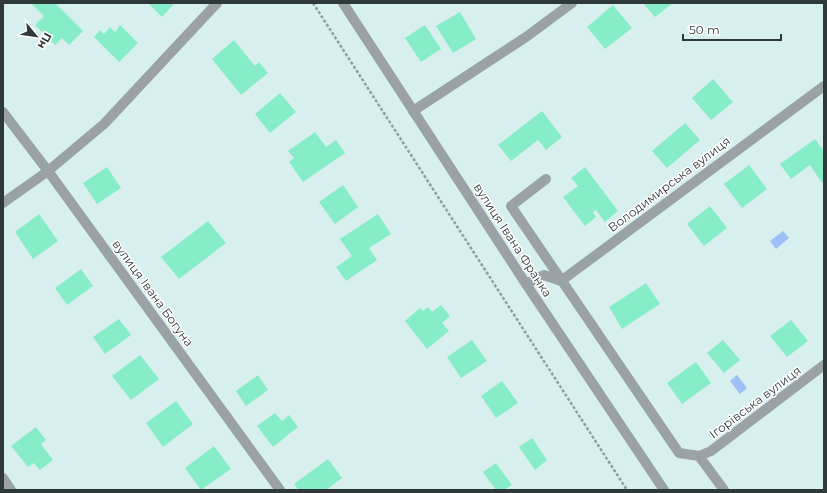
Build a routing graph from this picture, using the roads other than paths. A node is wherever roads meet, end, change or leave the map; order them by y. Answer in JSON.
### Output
{"nodes":[{"id":1,"x":217,"y":3,"type":"edge"},
{"id":2,"x":343,"y":3,"type":"edge"},
{"id":3,"x":572,"y":3,"type":"edge"},
{"id":4,"x":824,"y":86,"type":"edge"},
{"id":5,"x":413,"y":111,"type":"junction"},
{"id":6,"x":3,"y":112,"type":"edge"},
{"id":7,"x":48,"y":170,"type":"junction"},
{"id":8,"x":546,"y":179,"type":"dead end"},
{"id":9,"x":3,"y":203,"type":"edge"},
{"id":10,"x":561,"y":281,"type":"junction"},
{"id":11,"x":526,"y":284,"type":"junction"},
{"id":12,"x":824,"y":365,"type":"edge"},
{"id":13,"x":699,"y":456,"type":"junction"},
{"id":14,"x":3,"y":478,"type":"edge"},
{"id":15,"x":11,"y":490,"type":"edge"},
{"id":16,"x":280,"y":490,"type":"edge"},
{"id":17,"x":664,"y":490,"type":"edge"},
{"id":18,"x":724,"y":490,"type":"edge"}],
"edges":[{"from":1,"to":7,"type":"street"},
{"from":2,"to":5,"type":"street","name":"вулиця Івана Франка"},
{"from":3,"to":5,"type":"street"},
{"from":4,"to":10,"type":"street","name":"Володимирська вулиця"},
{"from":5,"to":11,"type":"street","name":"вулиця Івана Франка"},
{"from":6,"to":7,"type":"street","name":"вулиця Івана Богуна"},
{"from":7,"to":9,"type":"street"},
{"from":7,"to":16,"type":"street","name":"вулиця Івана Богуна"},
{"from":8,"to":10,"type":"street"},
{"from":10,"to":11,"type":"street"},
{"from":10,"to":13,"type":"street"},
{"from":11,"to":17,"type":"street","name":"вулиця Івана Франка"},
{"from":12,"to":13,"type":"street","name":"Ігорівська вулиця"},
{"from":13,"to":18,"type":"street"},
{"from":14,"to":15,"type":"street"}]}
